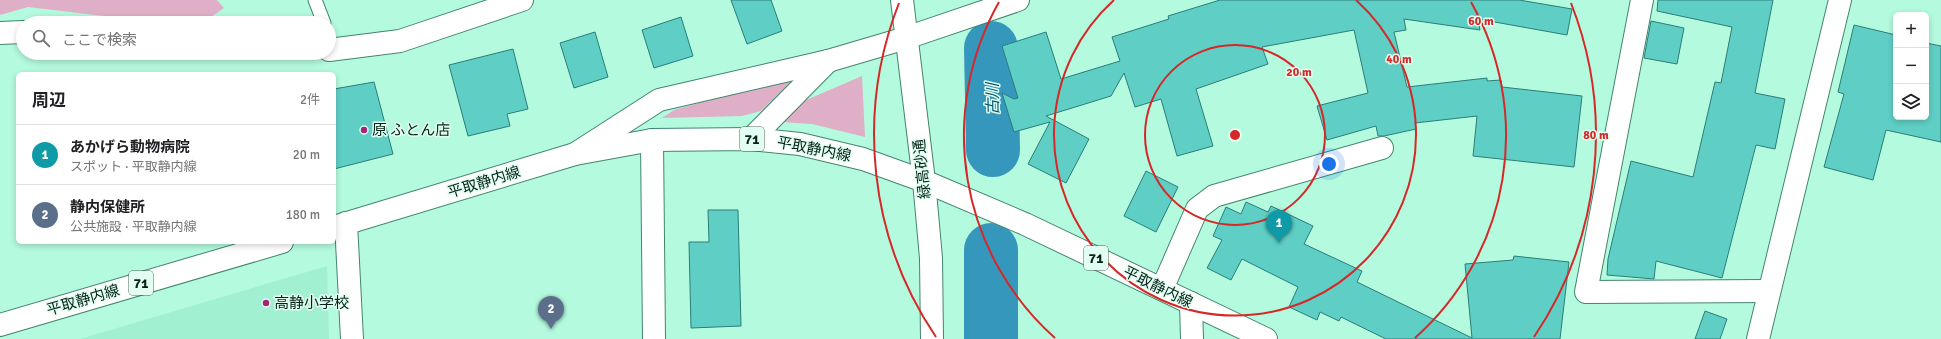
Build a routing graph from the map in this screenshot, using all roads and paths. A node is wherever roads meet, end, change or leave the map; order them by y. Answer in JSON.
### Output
{"nodes":[{"id":1,"x":315,"y":0,"type":"edge"},
{"id":2,"x":902,"y":0,"type":"edge"},
{"id":3,"x":1018,"y":0,"type":"edge"},
{"id":4,"x":1642,"y":0,"type":"edge"},
{"id":5,"x":1840,"y":0,"type":"edge"},
{"id":6,"x":517,"y":1,"type":"edge"},
{"id":7,"x":321,"y":16,"type":"edge"},
{"id":8,"x":16,"y":32,"type":"edge"},
{"id":9,"x":0,"y":33,"type":"edge"},
{"id":10,"x":906,"y":38,"type":"junction"},
{"id":11,"x":336,"y":45,"type":"edge"},
{"id":12,"x":828,"y":61,"type":"junction"},
{"id":13,"x":752,"y":139,"type":"junction"},
{"id":14,"x":652,"y":140,"type":"junction"},
{"id":15,"x":1382,"y":148,"type":"dead end"},
{"id":16,"x":575,"y":154,"type":"junction"},
{"id":17,"x":924,"y":181,"type":"junction"},
{"id":18,"x":340,"y":225,"type":"edge"},
{"id":19,"x":275,"y":244,"type":"edge"},
{"id":20,"x":1162,"y":289,"type":"junction"},
{"id":21,"x":1769,"y":291,"type":"junction"},
{"id":22,"x":1191,"y":303,"type":"junction"},
{"id":23,"x":0,"y":325,"type":"edge"},
{"id":24,"x":352,"y":339,"type":"edge"},
{"id":25,"x":654,"y":339,"type":"edge"},
{"id":26,"x":932,"y":339,"type":"edge"},
{"id":27,"x":1192,"y":339,"type":"edge"},
{"id":28,"x":1266,"y":339,"type":"edge"},
{"id":29,"x":1758,"y":339,"type":"edge"}],
"edges":[{"from":1,"to":7,"type":"lane"},
{"from":2,"to":10,"type":"street","name":"緑高砂通"},
{"from":3,"to":10,"type":"street"},
{"from":4,"to":21,"type":"street"},
{"from":5,"to":21,"type":"street"},
{"from":6,"to":11,"type":"street"},
{"from":8,"to":9,"type":"street"},
{"from":10,"to":12,"type":"street"},
{"from":10,"to":17,"type":"street","name":"緑高砂通"},
{"from":12,"to":13,"type":"street"},
{"from":12,"to":16,"type":"street"},
{"from":13,"to":14,"type":"street","name":"平取静内線","number":"71"},
{"from":13,"to":17,"type":"street","name":"平取静内線","number":"71"},
{"from":14,"to":16,"type":"street","name":"平取静内線","number":"71"},
{"from":14,"to":25,"type":"street"},
{"from":15,"to":20,"type":"street"},
{"from":16,"to":18,"type":"street","name":"平取静内線","number":"71"},
{"from":17,"to":20,"type":"street","name":"平取静内線","number":"71"},
{"from":17,"to":26,"type":"street","name":"緑高砂通"},
{"from":18,"to":24,"type":"street"},
{"from":19,"to":23,"type":"street","name":"平取静内線","number":"71"},
{"from":20,"to":22,"type":"street","name":"平取静内線","number":"71"},
{"from":21,"to":29,"type":"street"},
{"from":22,"to":27,"type":"street"},
{"from":22,"to":28,"type":"street","name":"平取静内線","number":"71"}]}
